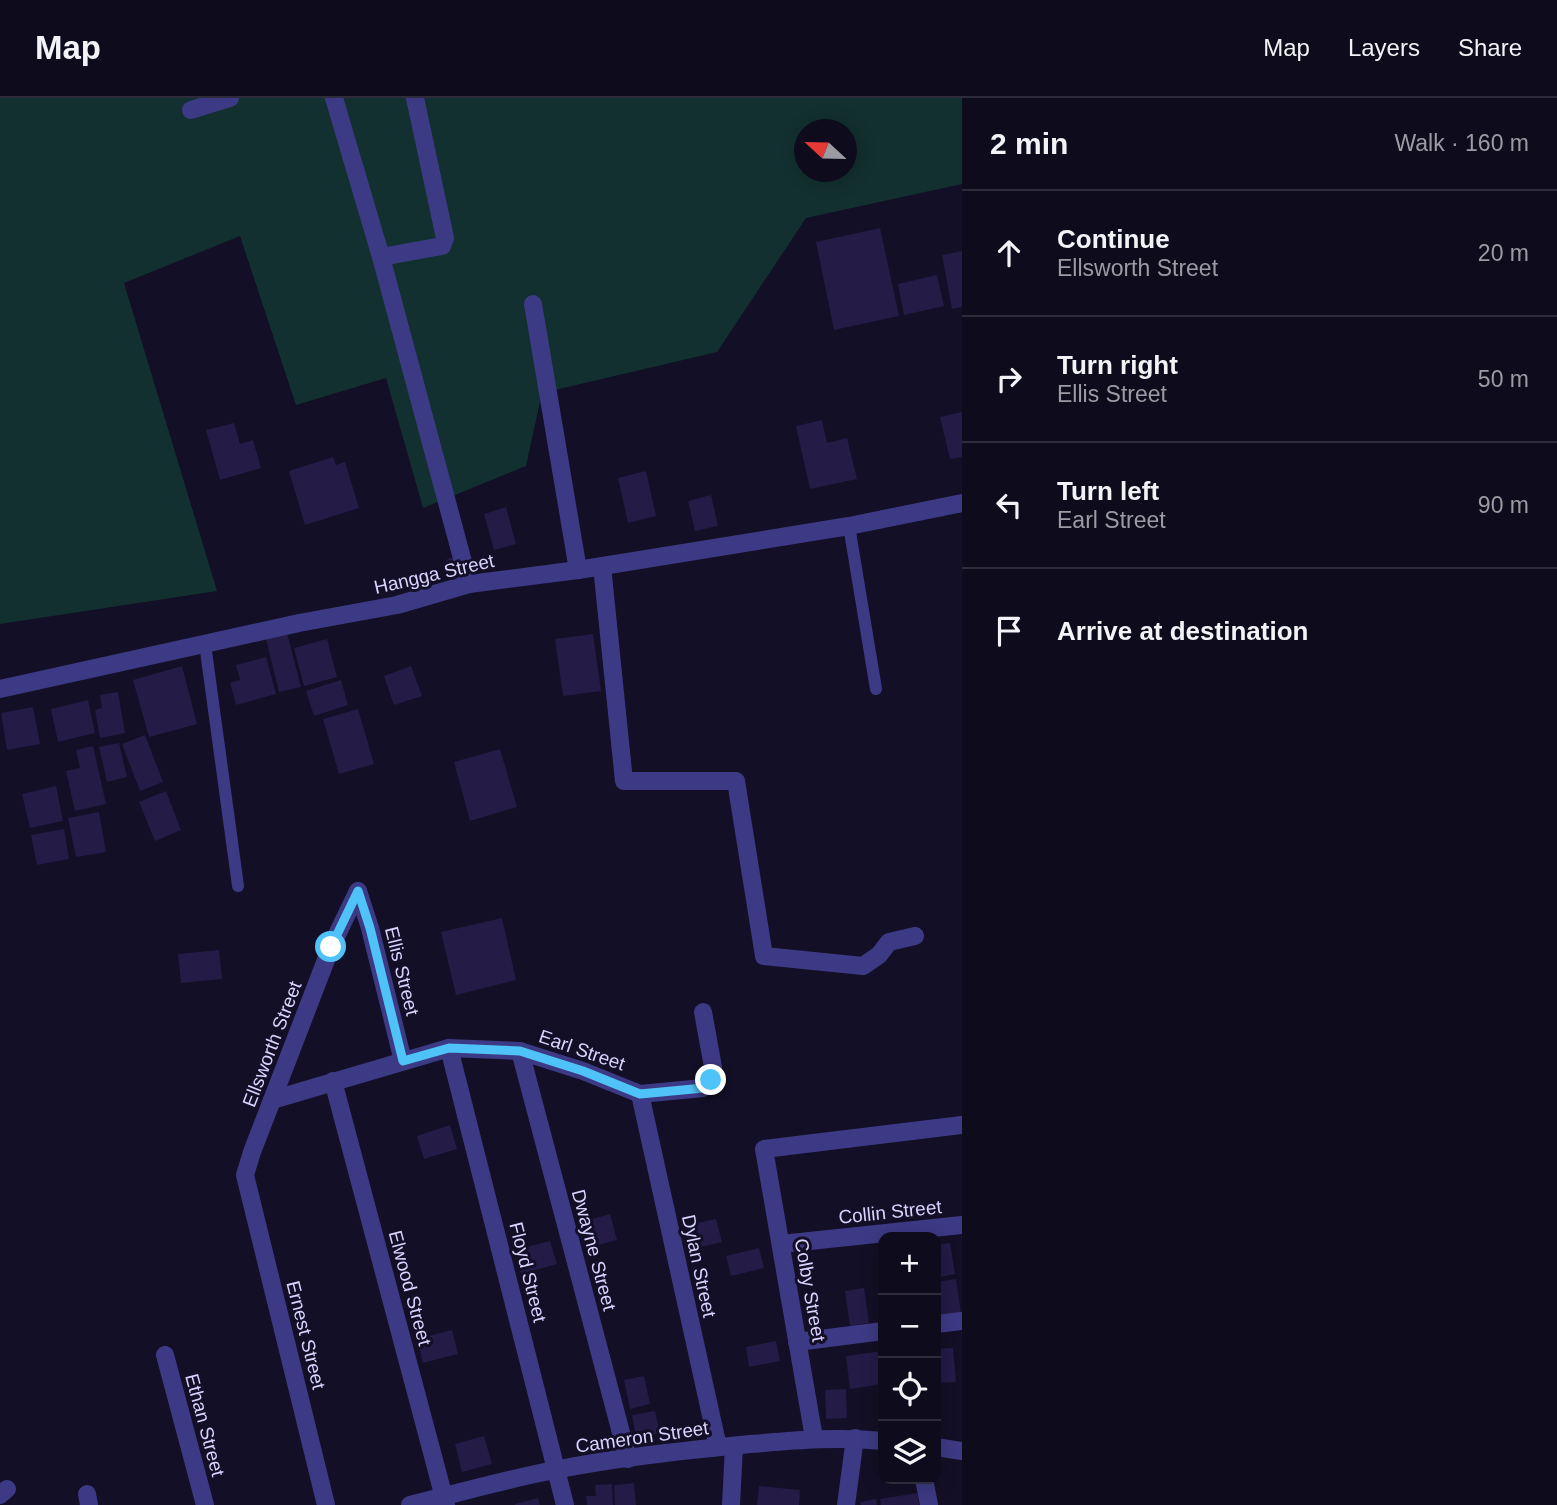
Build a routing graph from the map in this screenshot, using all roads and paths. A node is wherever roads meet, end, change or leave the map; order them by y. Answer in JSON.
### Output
{"nodes":[{"id":1,"x":230,"y":98,"type":"edge"},
{"id":2,"x":334,"y":98,"type":"edge"},
{"id":3,"x":415,"y":98,"type":"edge"},
{"id":4,"x":191,"y":110,"type":"dead end"},
{"id":5,"x":382,"y":257,"type":"junction"},
{"id":6,"x":533,"y":303,"type":"dead end"},
{"id":7,"x":962,"y":503,"type":"edge"},
{"id":8,"x":849,"y":526,"type":"junction"},
{"id":9,"x":602,"y":566,"type":"junction"},
{"id":10,"x":578,"y":570,"type":"junction"},
{"id":11,"x":469,"y":584,"type":"junction"},
{"id":12,"x":205,"y":644,"type":"junction"},
{"id":13,"x":0,"y":689,"type":"edge"},
{"id":14,"x":876,"y":690,"type":"dead end"},
{"id":15,"x":238,"y":886,"type":"dead end"},
{"id":16,"x":358,"y":891,"type":"joint"},
{"id":17,"x":915,"y":936,"type":"dead end"},
{"id":18,"x":703,"y":1012,"type":"dead end"},
{"id":19,"x":449,"y":1048,"type":"junction"},
{"id":20,"x":520,"y":1051,"type":"junction"},
{"id":21,"x":403,"y":1061,"type":"junction"},
{"id":22,"x":333,"y":1081,"type":"junction"},
{"id":23,"x":640,"y":1094,"type":"junction"},
{"id":24,"x":272,"y":1100,"type":"junction"},
{"id":25,"x":962,"y":1125,"type":"edge"},
{"id":26,"x":245,"y":1175,"type":"joint"},
{"id":27,"x":962,"y":1225,"type":"edge"},
{"id":28,"x":781,"y":1244,"type":"junction"},
{"id":29,"x":962,"y":1321,"type":"edge"},
{"id":30,"x":941,"y":1323,"type":"edge"},
{"id":31,"x":878,"y":1332,"type":"edge"},
{"id":32,"x":797,"y":1342,"type":"junction"},
{"id":33,"x":165,"y":1355,"type":"dead end"},
{"id":34,"x":814,"y":1438,"type":"junction"},
{"id":35,"x":855,"y":1438,"type":"junction"},
{"id":36,"x":878,"y":1440,"type":"edge"},
{"id":37,"x":726,"y":1447,"type":"junction"},
{"id":38,"x":941,"y":1448,"type":"edge"},
{"id":39,"x":962,"y":1451,"type":"edge"},
{"id":40,"x":628,"y":1459,"type":"junction"},
{"id":41,"x":556,"y":1469,"type":"junction"},
{"id":42,"x":925,"y":1484,"type":"edge"},
{"id":43,"x":445,"y":1501,"type":"edge"},
{"id":44,"x":205,"y":1505,"type":"edge"},
{"id":45,"x":326,"y":1505,"type":"edge"},
{"id":46,"x":410,"y":1505,"type":"edge"},
{"id":47,"x":565,"y":1505,"type":"edge"},
{"id":48,"x":731,"y":1505,"type":"edge"},
{"id":49,"x":846,"y":1505,"type":"edge"},
{"id":50,"x":929,"y":1505,"type":"edge"}],
"edges":[{"from":1,"to":4,"type":"street"},
{"from":2,"to":5,"type":"street"},
{"from":3,"to":5,"type":"street"},
{"from":5,"to":11,"type":"street"},
{"from":6,"to":10,"type":"street"},
{"from":7,"to":8,"type":"street","name":"Hangga Street"},
{"from":8,"to":9,"type":"street","name":"Hangga Street"},
{"from":8,"to":14,"type":"lane"},
{"from":9,"to":10,"type":"street","name":"Hangga Street"},
{"from":9,"to":17,"type":"street"},
{"from":10,"to":11,"type":"street","name":"Hangga Street"},
{"from":11,"to":12,"type":"street","name":"Hangga Street"},
{"from":12,"to":13,"type":"street","name":"Hangga Street"},
{"from":12,"to":15,"type":"lane"},
{"from":16,"to":21,"type":"street","name":"Ellis Street"},
{"from":16,"to":24,"type":"street","name":"Ellsworth Street"},
{"from":18,"to":23,"type":"street","name":"Earl Street"},
{"from":19,"to":20,"type":"street","name":"Earl Street"},
{"from":19,"to":21,"type":"street","name":"Earl Street"},
{"from":19,"to":41,"type":"street","name":"Floyd Street"},
{"from":20,"to":23,"type":"street","name":"Earl Street"},
{"from":20,"to":40,"type":"street","name":"Dwayne Street"},
{"from":21,"to":22,"type":"street","name":"Earl Street"},
{"from":22,"to":24,"type":"street","name":"Earl Street"},
{"from":22,"to":43,"type":"street","name":"Elwood Street"},
{"from":23,"to":37,"type":"street","name":"Dylan Street"},
{"from":24,"to":26,"type":"street","name":"Ellsworth Street"},
{"from":25,"to":28,"type":"street","name":"Colby Street"},
{"from":26,"to":45,"type":"street","name":"Ernest Street"},
{"from":27,"to":28,"type":"street","name":"Collin Street"},
{"from":28,"to":32,"type":"street","name":"Colby Street"},
{"from":29,"to":30,"type":"street"},
{"from":31,"to":32,"type":"street"},
{"from":32,"to":34,"type":"street","name":"Colby Street"},
{"from":33,"to":44,"type":"street","name":"Ethan Street"},
{"from":34,"to":35,"type":"street","name":"Cameron Street"},
{"from":34,"to":37,"type":"street","name":"Cameron Street"},
{"from":35,"to":36,"type":"street","name":"Cameron Street"},
{"from":35,"to":49,"type":"street"},
{"from":37,"to":40,"type":"street","name":"Cameron Street"},
{"from":37,"to":48,"type":"street","name":"Dylan Street"},
{"from":38,"to":39,"type":"street"},
{"from":40,"to":41,"type":"street","name":"Cameron Street"},
{"from":41,"to":43,"type":"street","name":"Cameron Street"},
{"from":41,"to":47,"type":"street","name":"Floyd Street"},
{"from":42,"to":50,"type":"street"},
{"from":43,"to":46,"type":"street","name":"Cameron Street"}]}
